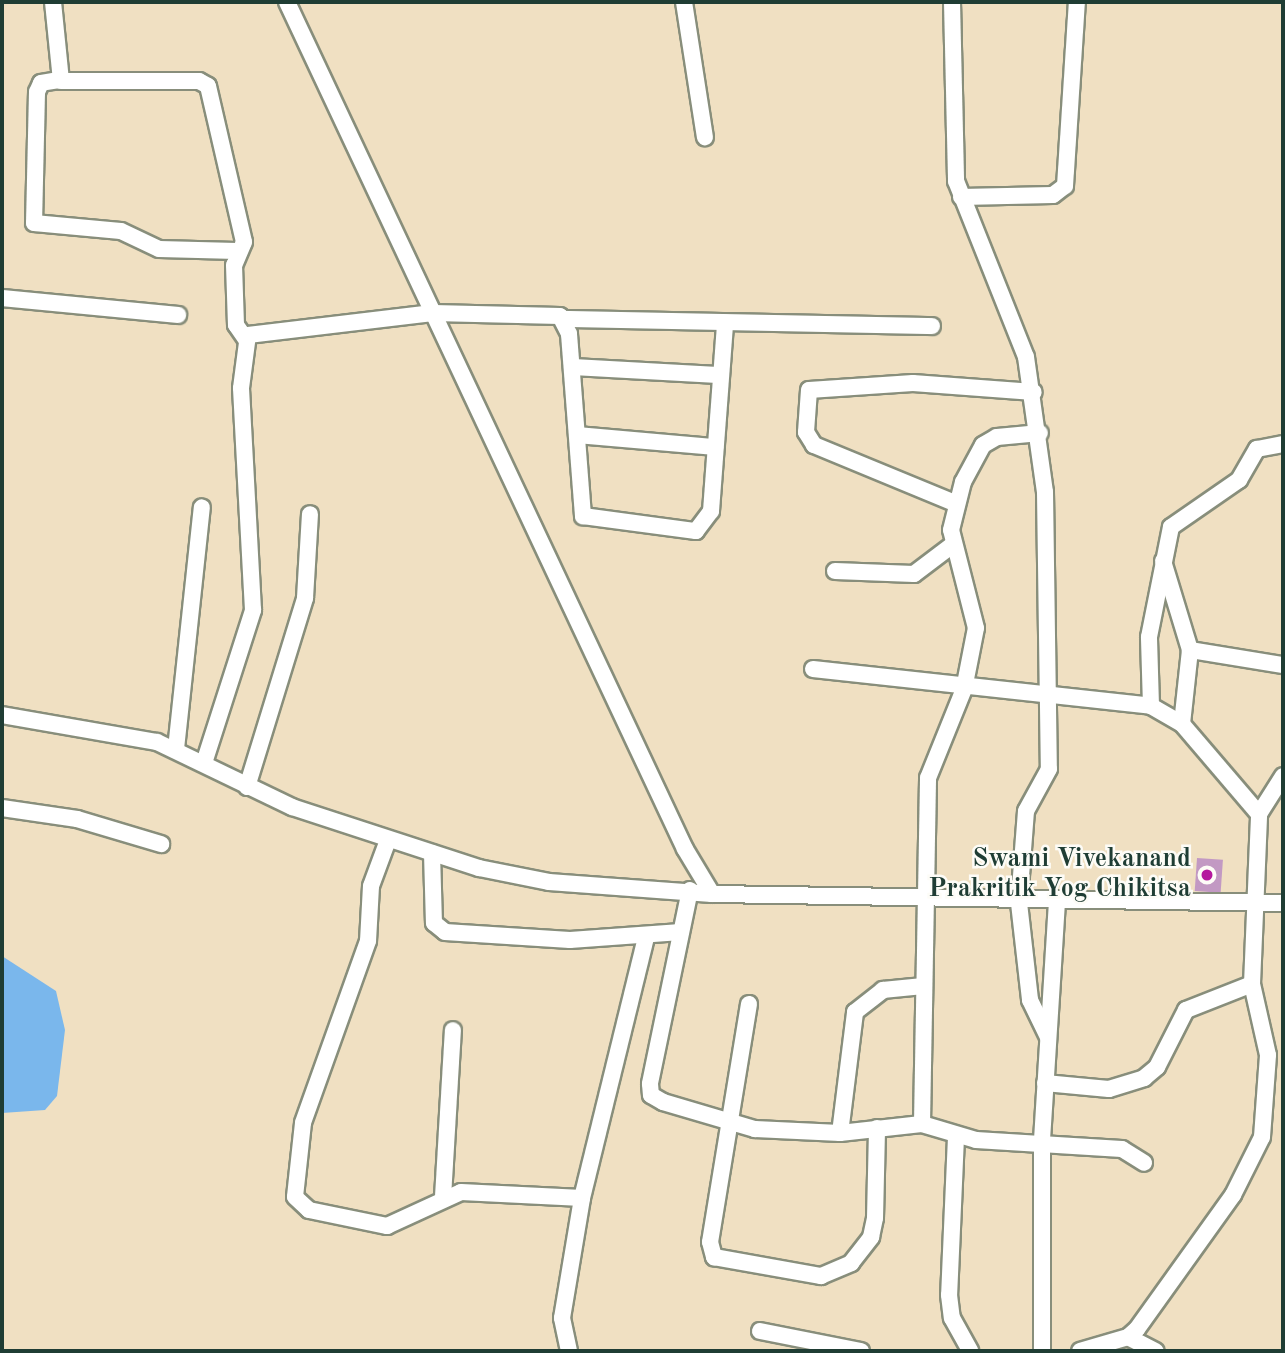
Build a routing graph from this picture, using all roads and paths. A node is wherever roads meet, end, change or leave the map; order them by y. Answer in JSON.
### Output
{"nodes":[{"id":1,"x":53,"y":2,"type":"edge"},
{"id":2,"x":287,"y":2,"type":"edge"},
{"id":3,"x":684,"y":2,"type":"edge"},
{"id":4,"x":952,"y":2,"type":"edge"},
{"id":5,"x":1077,"y":2,"type":"edge"},
{"id":6,"x":59,"y":80,"type":"junction"},
{"id":7,"x":705,"y":137,"type":"dead end"},
{"id":8,"x":961,"y":197,"type":"junction"},
{"id":9,"x":237,"y":251,"type":"junction"},
{"id":10,"x":2,"y":298,"type":"edge"},
{"id":11,"x":433,"y":313,"type":"junction"},
{"id":12,"x":178,"y":315,"type":"dead end"},
{"id":13,"x":565,"y":319,"type":"junction"},
{"id":14,"x":725,"y":323,"type":"junction"},
{"id":15,"x":932,"y":326,"type":"dead end"},
{"id":16,"x":245,"y":338,"type":"junction"},
{"id":17,"x":573,"y":367,"type":"junction"},
{"id":18,"x":718,"y":375,"type":"junction"},
{"id":19,"x":1034,"y":392,"type":"junction"},
{"id":20,"x":1040,"y":433,"type":"junction"},
{"id":21,"x":576,"y":435,"type":"junction"},
{"id":22,"x":1283,"y":444,"type":"edge"},
{"id":23,"x":715,"y":447,"type":"junction"},
{"id":24,"x":957,"y":504,"type":"junction"},
{"id":25,"x":202,"y":507,"type":"dead end"},
{"id":26,"x":310,"y":514,"type":"dead end"},
{"id":27,"x":951,"y":546,"type":"junction"},
{"id":28,"x":1162,"y":556,"type":"junction"},
{"id":29,"x":835,"y":571,"type":"dead end"},
{"id":30,"x":1190,"y":650,"type":"junction"},
{"id":31,"x":1283,"y":665,"type":"edge"},
{"id":32,"x":813,"y":669,"type":"dead end"},
{"id":33,"x":964,"y":689,"type":"junction"},
{"id":34,"x":1046,"y":693,"type":"junction"},
{"id":35,"x":1151,"y":706,"type":"junction"},
{"id":36,"x":2,"y":715,"type":"edge"},
{"id":37,"x":1182,"y":724,"type":"junction"},
{"id":38,"x":176,"y":749,"type":"junction"},
{"id":39,"x":204,"y":763,"type":"junction"},
{"id":40,"x":1283,"y":776,"type":"edge"},
{"id":41,"x":247,"y":788,"type":"junction"},
{"id":42,"x":2,"y":808,"type":"edge"},
{"id":43,"x":1259,"y":814,"type":"junction"},
{"id":44,"x":388,"y":839,"type":"junction"},
{"id":45,"x":161,"y":844,"type":"dead end"},
{"id":46,"x":432,"y":853,"type":"junction"},
{"id":47,"x":690,"y":890,"type":"junction"},
{"id":48,"x":712,"y":894,"type":"junction"},
{"id":49,"x":927,"y":900,"type":"junction"},
{"id":50,"x":1256,"y":902,"type":"junction"},
{"id":51,"x":1018,"y":903,"type":"junction"},
{"id":52,"x":1057,"y":903,"type":"junction"},
{"id":53,"x":1283,"y":903,"type":"edge"},
{"id":54,"x":681,"y":932,"type":"junction"},
{"id":55,"x":646,"y":937,"type":"junction"},
{"id":56,"x":1252,"y":984,"type":"junction"},
{"id":57,"x":923,"y":986,"type":"junction"},
{"id":58,"x":749,"y":1004,"type":"dead end"},
{"id":59,"x":453,"y":1030,"type":"dead end"},
{"id":60,"x":1048,"y":1037,"type":"junction"},
{"id":61,"x":1045,"y":1083,"type":"junction"},
{"id":62,"x":734,"y":1124,"type":"junction"},
{"id":63,"x":922,"y":1124,"type":"junction"},
{"id":64,"x":877,"y":1128,"type":"junction"},
{"id":65,"x":840,"y":1133,"type":"junction"},
{"id":66,"x":956,"y":1137,"type":"junction"},
{"id":67,"x":1042,"y":1140,"type":"junction"},
{"id":68,"x":1144,"y":1163,"type":"dead end"},
{"id":69,"x":443,"y":1197,"type":"junction"},
{"id":70,"x":582,"y":1198,"type":"junction"},
{"id":71,"x":760,"y":1331,"type":"dead end"},
{"id":72,"x":1128,"y":1338,"type":"junction"},
{"id":73,"x":569,"y":1351,"type":"edge"},
{"id":74,"x":861,"y":1351,"type":"edge"},
{"id":75,"x":970,"y":1351,"type":"edge"},
{"id":76,"x":1042,"y":1351,"type":"edge"},
{"id":77,"x":1080,"y":1351,"type":"edge"},
{"id":78,"x":1156,"y":1351,"type":"edge"}],
"edges":[{"from":1,"to":6,"type":"street"},
{"from":2,"to":11,"type":"street"},
{"from":3,"to":7,"type":"street"},
{"from":4,"to":8,"type":"street"},
{"from":5,"to":8,"type":"street"},
{"from":6,"to":9,"type":"street"},
{"from":6,"to":9,"type":"street"},
{"from":8,"to":19,"type":"street"},
{"from":9,"to":16,"type":"street"},
{"from":10,"to":12,"type":"street"},
{"from":11,"to":13,"type":"street"},
{"from":11,"to":16,"type":"street"},
{"from":11,"to":48,"type":"street"},
{"from":13,"to":14,"type":"street"},
{"from":13,"to":17,"type":"street"},
{"from":14,"to":15,"type":"street"},
{"from":14,"to":18,"type":"street"},
{"from":16,"to":39,"type":"street"},
{"from":17,"to":18,"type":"street"},
{"from":17,"to":21,"type":"street"},
{"from":18,"to":23,"type":"street"},
{"from":19,"to":20,"type":"street"},
{"from":19,"to":24,"type":"street"},
{"from":20,"to":24,"type":"street"},
{"from":20,"to":34,"type":"street"},
{"from":21,"to":23,"type":"street"},
{"from":21,"to":23,"type":"street"},
{"from":22,"to":28,"type":"street"},
{"from":24,"to":27,"type":"street"},
{"from":25,"to":38,"type":"street"},
{"from":26,"to":41,"type":"street"},
{"from":27,"to":29,"type":"street"},
{"from":27,"to":33,"type":"street"},
{"from":28,"to":30,"type":"street"},
{"from":28,"to":35,"type":"street"},
{"from":30,"to":31,"type":"street"},
{"from":30,"to":37,"type":"street"},
{"from":32,"to":33,"type":"street"},
{"from":33,"to":34,"type":"street"},
{"from":33,"to":49,"type":"street"},
{"from":34,"to":35,"type":"street"},
{"from":34,"to":51,"type":"street"},
{"from":35,"to":37,"type":"street"},
{"from":36,"to":38,"type":"street"},
{"from":37,"to":43,"type":"street"},
{"from":38,"to":39,"type":"street"},
{"from":39,"to":41,"type":"street"},
{"from":40,"to":43,"type":"street"},
{"from":41,"to":44,"type":"street"},
{"from":42,"to":45,"type":"street"},
{"from":43,"to":50,"type":"street"},
{"from":44,"to":46,"type":"street"},
{"from":44,"to":69,"type":"street"},
{"from":46,"to":47,"type":"street"},
{"from":46,"to":55,"type":"street"},
{"from":47,"to":48,"type":"street"},
{"from":47,"to":54,"type":"street"},
{"from":48,"to":49,"type":"street"},
{"from":49,"to":51,"type":"street"},
{"from":49,"to":57,"type":"street"},
{"from":50,"to":52,"type":"street"},
{"from":50,"to":53,"type":"street"},
{"from":50,"to":56,"type":"street"},
{"from":51,"to":52,"type":"street"},
{"from":51,"to":60,"type":"street"},
{"from":52,"to":60,"type":"street"},
{"from":54,"to":55,"type":"street"},
{"from":54,"to":62,"type":"street"},
{"from":55,"to":70,"type":"street"},
{"from":56,"to":61,"type":"street"},
{"from":56,"to":72,"type":"street"},
{"from":57,"to":63,"type":"street"},
{"from":57,"to":65,"type":"street"},
{"from":58,"to":62,"type":"street"},
{"from":59,"to":69,"type":"street"},
{"from":60,"to":61,"type":"street"},
{"from":61,"to":67,"type":"street"},
{"from":62,"to":64,"type":"street"},
{"from":62,"to":65,"type":"street"},
{"from":63,"to":64,"type":"street"},
{"from":63,"to":66,"type":"street"},
{"from":64,"to":65,"type":"street"},
{"from":66,"to":67,"type":"street"},
{"from":66,"to":75,"type":"street"},
{"from":67,"to":68,"type":"street"},
{"from":67,"to":76,"type":"street"},
{"from":69,"to":70,"type":"street"},
{"from":70,"to":73,"type":"street"},
{"from":71,"to":74,"type":"street"},
{"from":72,"to":77,"type":"street"},
{"from":72,"to":78,"type":"street"}]}
